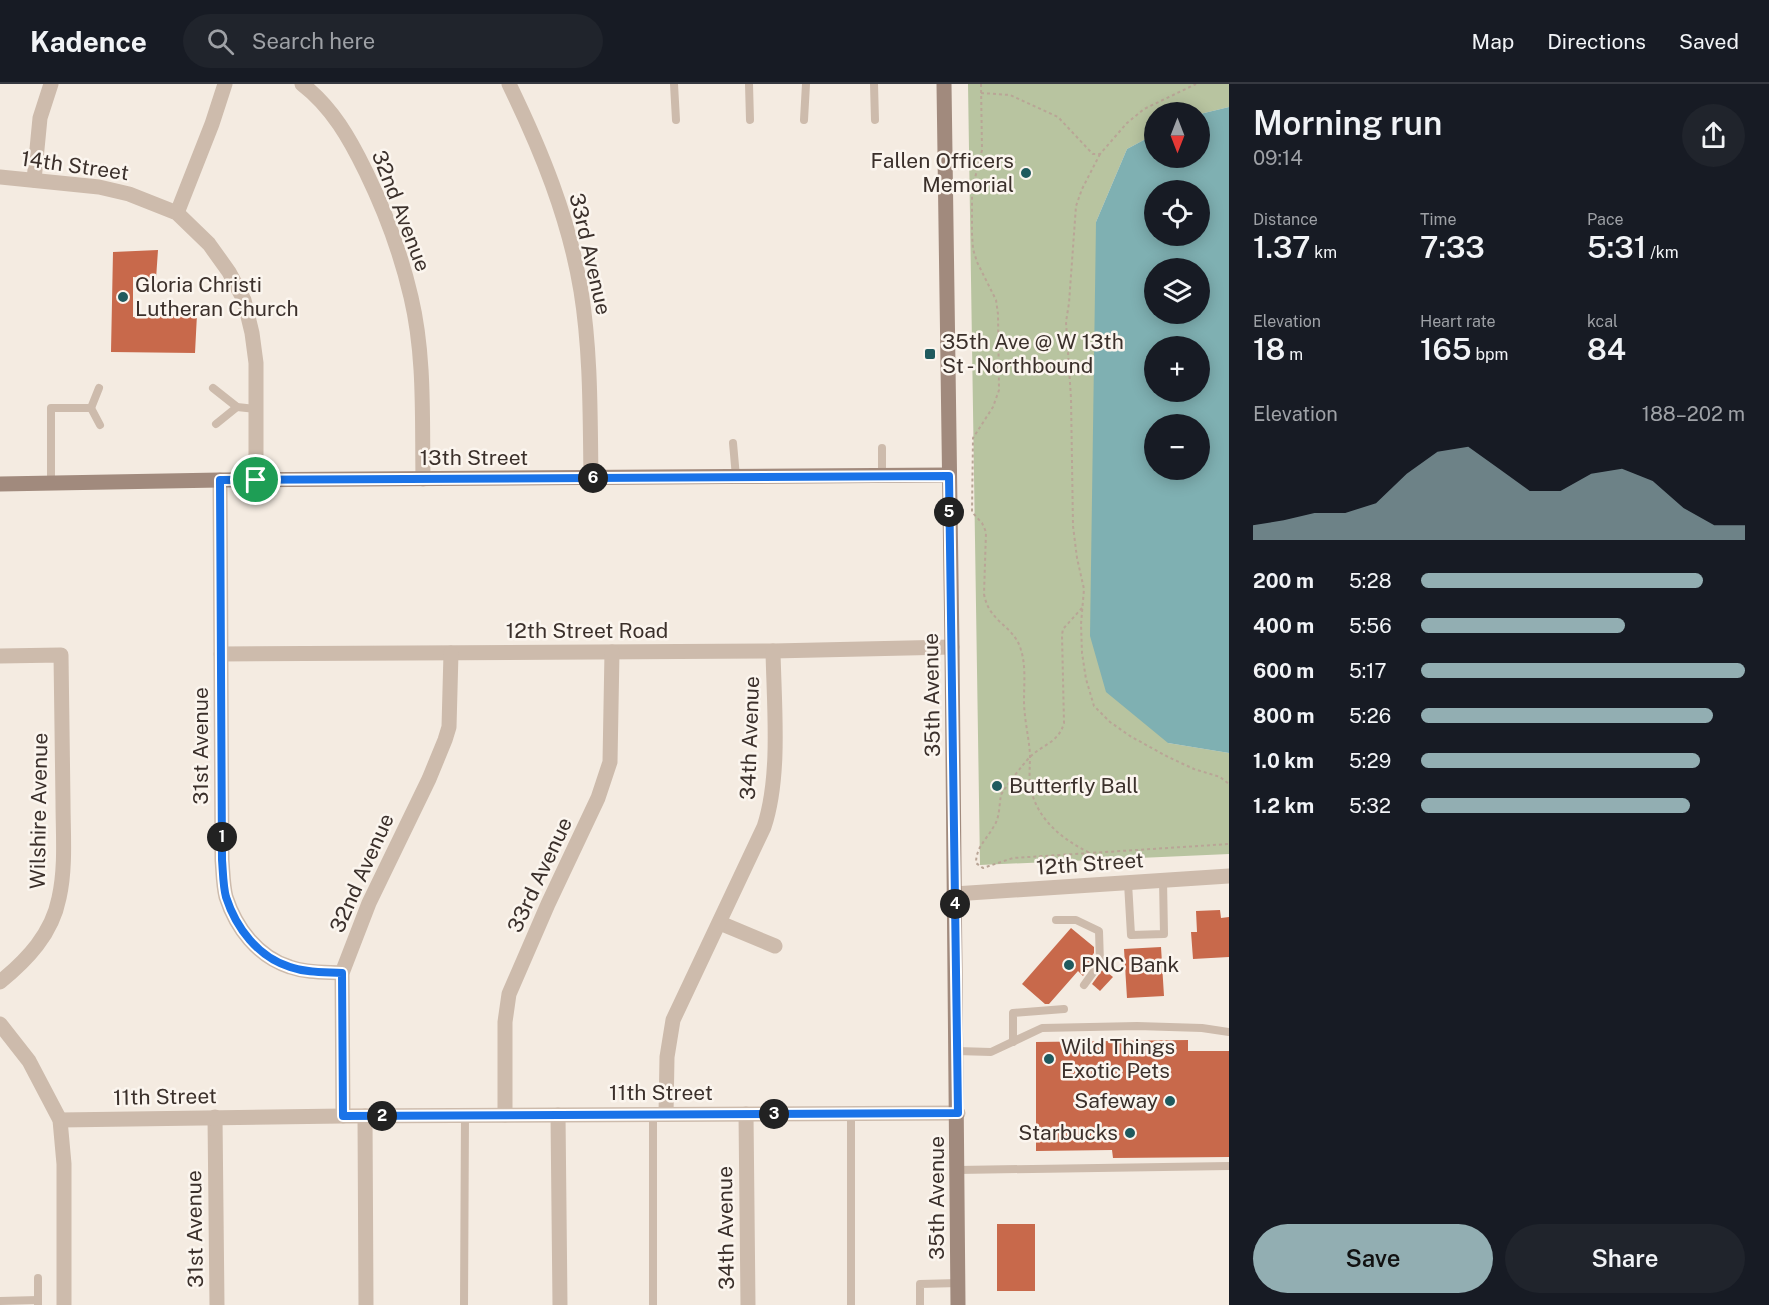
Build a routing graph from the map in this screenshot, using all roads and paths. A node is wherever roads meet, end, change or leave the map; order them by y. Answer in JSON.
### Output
{"nodes":[{"id":1,"x":51,"y":84,"type":"edge"},
{"id":2,"x":225,"y":84,"type":"edge"},
{"id":3,"x":302,"y":84,"type":"edge"},
{"id":4,"x":509,"y":84,"type":"edge"},
{"id":5,"x":674,"y":84,"type":"edge"},
{"id":6,"x":749,"y":84,"type":"edge"},
{"id":7,"x":806,"y":84,"type":"edge"},
{"id":8,"x":874,"y":84,"type":"edge"},
{"id":9,"x":944,"y":84,"type":"edge"},
{"id":10,"x":981,"y":84,"type":"edge"},
{"id":11,"x":1196,"y":84,"type":"edge"},
{"id":12,"x":981,"y":93,"type":"junction"},
{"id":13,"x":676,"y":120,"type":"dead end"},
{"id":14,"x":750,"y":120,"type":"dead end"},
{"id":15,"x":804,"y":120,"type":"dead end"},
{"id":16,"x":875,"y":120,"type":"dead end"},
{"id":17,"x":1100,"y":154,"type":"junction"},
{"id":18,"x":0,"y":177,"type":"edge"},
{"id":19,"x":34,"y":180,"type":"junction"},
{"id":20,"x":177,"y":213,"type":"junction"},
{"id":21,"x":99,"y":388,"type":"dead end"},
{"id":22,"x":213,"y":388,"type":"dead end"},
{"id":23,"x":237,"y":407,"type":"junction"},
{"id":24,"x":91,"y":408,"type":"junction"},
{"id":25,"x":256,"y":409,"type":"junction"},
{"id":26,"x":216,"y":424,"type":"dead end"},
{"id":27,"x":100,"y":425,"type":"dead end"},
{"id":28,"x":733,"y":443,"type":"dead end"},
{"id":29,"x":882,"y":448,"type":"dead end"},
{"id":30,"x":882,"y":476,"type":"junction"},
{"id":31,"x":949,"y":476,"type":"junction"},
{"id":32,"x":736,"y":477,"type":"junction"},
{"id":33,"x":591,"y":478,"type":"junction"},
{"id":34,"x":423,"y":479,"type":"junction"},
{"id":35,"x":220,"y":480,"type":"junction"},
{"id":36,"x":256,"y":480,"type":"junction"},
{"id":37,"x":51,"y":483,"type":"junction"},
{"id":38,"x":0,"y":484,"type":"edge"},
{"id":39,"x":1083,"y":607,"type":"junction"},
{"id":40,"x":952,"y":647,"type":"junction"},
{"id":41,"x":773,"y":651,"type":"junction"},
{"id":42,"x":612,"y":652,"type":"junction"},
{"id":43,"x":450,"y":653,"type":"junction"},
{"id":44,"x":221,"y":654,"type":"junction"},
{"id":45,"x":0,"y":656,"type":"edge"},
{"id":46,"x":1030,"y":757,"type":"junction"},
{"id":47,"x":1229,"y":784,"type":"edge"},
{"id":48,"x":1229,"y":844,"type":"edge"},
{"id":49,"x":1090,"y":853,"type":"junction"},
{"id":50,"x":1229,"y":876,"type":"edge"},
{"id":51,"x":1163,"y":880,"type":"junction"},
{"id":52,"x":1128,"y":883,"type":"junction"},
{"id":53,"x":954,"y":894,"type":"junction"},
{"id":54,"x":1056,"y":920,"type":"dead end"},
{"id":55,"x":720,"y":923,"type":"junction"},
{"id":56,"x":775,"y":946,"type":"dead end"},
{"id":57,"x":342,"y":973,"type":"junction"},
{"id":58,"x":0,"y":982,"type":"edge"},
{"id":59,"x":1084,"y":985,"type":"dead end"},
{"id":60,"x":1064,"y":1009,"type":"dead end"},
{"id":61,"x":0,"y":1024,"type":"edge"},
{"id":62,"x":1229,"y":1032,"type":"edge"},
{"id":63,"x":1013,"y":1042,"type":"junction"},
{"id":64,"x":957,"y":1052,"type":"junction"},
{"id":65,"x":851,"y":1113,"type":"junction"},
{"id":66,"x":958,"y":1113,"type":"junction"},
{"id":67,"x":660,"y":1114,"type":"junction"},
{"id":68,"x":746,"y":1114,"type":"junction"},
{"id":69,"x":505,"y":1115,"type":"junction"},
{"id":70,"x":558,"y":1115,"type":"junction"},
{"id":71,"x":343,"y":1116,"type":"junction"},
{"id":72,"x":365,"y":1116,"type":"junction"},
{"id":73,"x":465,"y":1116,"type":"junction"},
{"id":74,"x":215,"y":1118,"type":"junction"},
{"id":75,"x":60,"y":1120,"type":"junction"},
{"id":76,"x":1229,"y":1166,"type":"edge"},
{"id":77,"x":958,"y":1170,"type":"junction"},
{"id":78,"x":38,"y":1278,"type":"dead end"},
{"id":79,"x":958,"y":1283,"type":"junction"},
{"id":80,"x":0,"y":1301,"type":"edge"},
{"id":81,"x":38,"y":1303,"type":"edge"},
{"id":82,"x":64,"y":1305,"type":"edge"},
{"id":83,"x":217,"y":1305,"type":"edge"},
{"id":84,"x":366,"y":1305,"type":"edge"},
{"id":85,"x":464,"y":1305,"type":"edge"},
{"id":86,"x":560,"y":1305,"type":"edge"},
{"id":87,"x":653,"y":1305,"type":"edge"},
{"id":88,"x":748,"y":1305,"type":"edge"},
{"id":89,"x":851,"y":1305,"type":"edge"},
{"id":90,"x":920,"y":1305,"type":"edge"},
{"id":91,"x":958,"y":1305,"type":"edge"}],
"edges":[{"from":1,"to":19,"type":"street"},
{"from":2,"to":20,"type":"street"},
{"from":3,"to":34,"type":"street","name":"32nd Avenue"},
{"from":4,"to":33,"type":"street","name":"33rd Avenue"},
{"from":5,"to":13,"type":"lane"},
{"from":6,"to":14,"type":"lane"},
{"from":7,"to":15,"type":"lane"},
{"from":8,"to":16,"type":"lane"},
{"from":9,"to":31,"type":"main road","name":"35th Avenue"},
{"from":10,"to":12,"type":"path"},
{"from":11,"to":17,"type":"path"},
{"from":12,"to":17,"type":"path"},
{"from":12,"to":46,"type":"path"},
{"from":17,"to":39,"type":"path"},
{"from":18,"to":19,"type":"street","name":"14th Street"},
{"from":19,"to":20,"type":"street","name":"14th Street"},
{"from":20,"to":25,"type":"street"},
{"from":21,"to":24,"type":"lane"},
{"from":22,"to":23,"type":"lane"},
{"from":23,"to":25,"type":"lane"},
{"from":23,"to":26,"type":"lane"},
{"from":24,"to":27,"type":"lane"},
{"from":24,"to":37,"type":"lane"},
{"from":25,"to":36,"type":"street"},
{"from":28,"to":32,"type":"lane"},
{"from":29,"to":30,"type":"lane"},
{"from":30,"to":31,"type":"main road","name":"13th Street"},
{"from":30,"to":32,"type":"main road","name":"13th Street"},
{"from":31,"to":40,"type":"main road","name":"35th Avenue"},
{"from":32,"to":33,"type":"main road","name":"13th Street"},
{"from":33,"to":34,"type":"main road","name":"13th Street"},
{"from":34,"to":36,"type":"main road","name":"13th Street"},
{"from":35,"to":36,"type":"main road","name":"13th Street"},
{"from":35,"to":37,"type":"main road","name":"13th Street"},
{"from":35,"to":44,"type":"street","name":"31st Avenue"},
{"from":37,"to":38,"type":"main road","name":"13th Street"},
{"from":39,"to":46,"type":"path"},
{"from":39,"to":47,"type":"path"},
{"from":40,"to":41,"type":"street","name":"12th Street Road"},
{"from":40,"to":53,"type":"main road","name":"35th Avenue"},
{"from":41,"to":42,"type":"street","name":"12th Street Road"},
{"from":41,"to":55,"type":"street","name":"34th Avenue"},
{"from":42,"to":43,"type":"street","name":"12th Street Road"},
{"from":42,"to":69,"type":"street","name":"33rd Avenue"},
{"from":43,"to":44,"type":"street","name":"12th Street Road"},
{"from":43,"to":57,"type":"street","name":"32nd Avenue"},
{"from":44,"to":57,"type":"street","name":"31st Avenue"},
{"from":45,"to":58,"type":"street","name":"Wilshire Avenue"},
{"from":46,"to":49,"type":"path"},
{"from":46,"to":49,"type":"path"},
{"from":48,"to":49,"type":"path"},
{"from":50,"to":51,"type":"street","name":"12th Street"},
{"from":51,"to":52,"type":"street","name":"12th Street"},
{"from":51,"to":52,"type":"lane"},
{"from":52,"to":53,"type":"street","name":"12th Street"},
{"from":53,"to":64,"type":"main road","name":"35th Avenue"},
{"from":54,"to":59,"type":"lane"},
{"from":55,"to":56,"type":"street"},
{"from":55,"to":67,"type":"street","name":"34th Avenue"},
{"from":57,"to":71,"type":"street","name":"32nd Avenue"},
{"from":60,"to":63,"type":"lane"},
{"from":61,"to":75,"type":"street"},
{"from":62,"to":63,"type":"lane"},
{"from":63,"to":64,"type":"lane"},
{"from":64,"to":66,"type":"main road","name":"35th Avenue"},
{"from":65,"to":66,"type":"street","name":"11th Street"},
{"from":65,"to":68,"type":"street","name":"11th Street"},
{"from":65,"to":89,"type":"lane"},
{"from":66,"to":77,"type":"main road","name":"35th Avenue"},
{"from":67,"to":68,"type":"street","name":"11th Street"},
{"from":67,"to":70,"type":"street","name":"11th Street"},
{"from":67,"to":87,"type":"lane"},
{"from":68,"to":88,"type":"street","name":"34th Avenue"},
{"from":69,"to":70,"type":"street","name":"11th Street"},
{"from":69,"to":73,"type":"street","name":"11th Street"},
{"from":70,"to":86,"type":"street"},
{"from":71,"to":72,"type":"street","name":"11th Street"},
{"from":71,"to":74,"type":"street","name":"11th Street"},
{"from":72,"to":73,"type":"street","name":"11th Street"},
{"from":72,"to":84,"type":"street"},
{"from":73,"to":85,"type":"lane"},
{"from":74,"to":75,"type":"street","name":"11th Street"},
{"from":74,"to":83,"type":"street","name":"31st Avenue"},
{"from":75,"to":82,"type":"street"},
{"from":76,"to":77,"type":"lane"},
{"from":77,"to":79,"type":"main road","name":"35th Avenue"},
{"from":78,"to":81,"type":"lane"},
{"from":79,"to":90,"type":"lane"},
{"from":79,"to":91,"type":"main road","name":"35th Avenue"},
{"from":80,"to":81,"type":"lane"}]}
